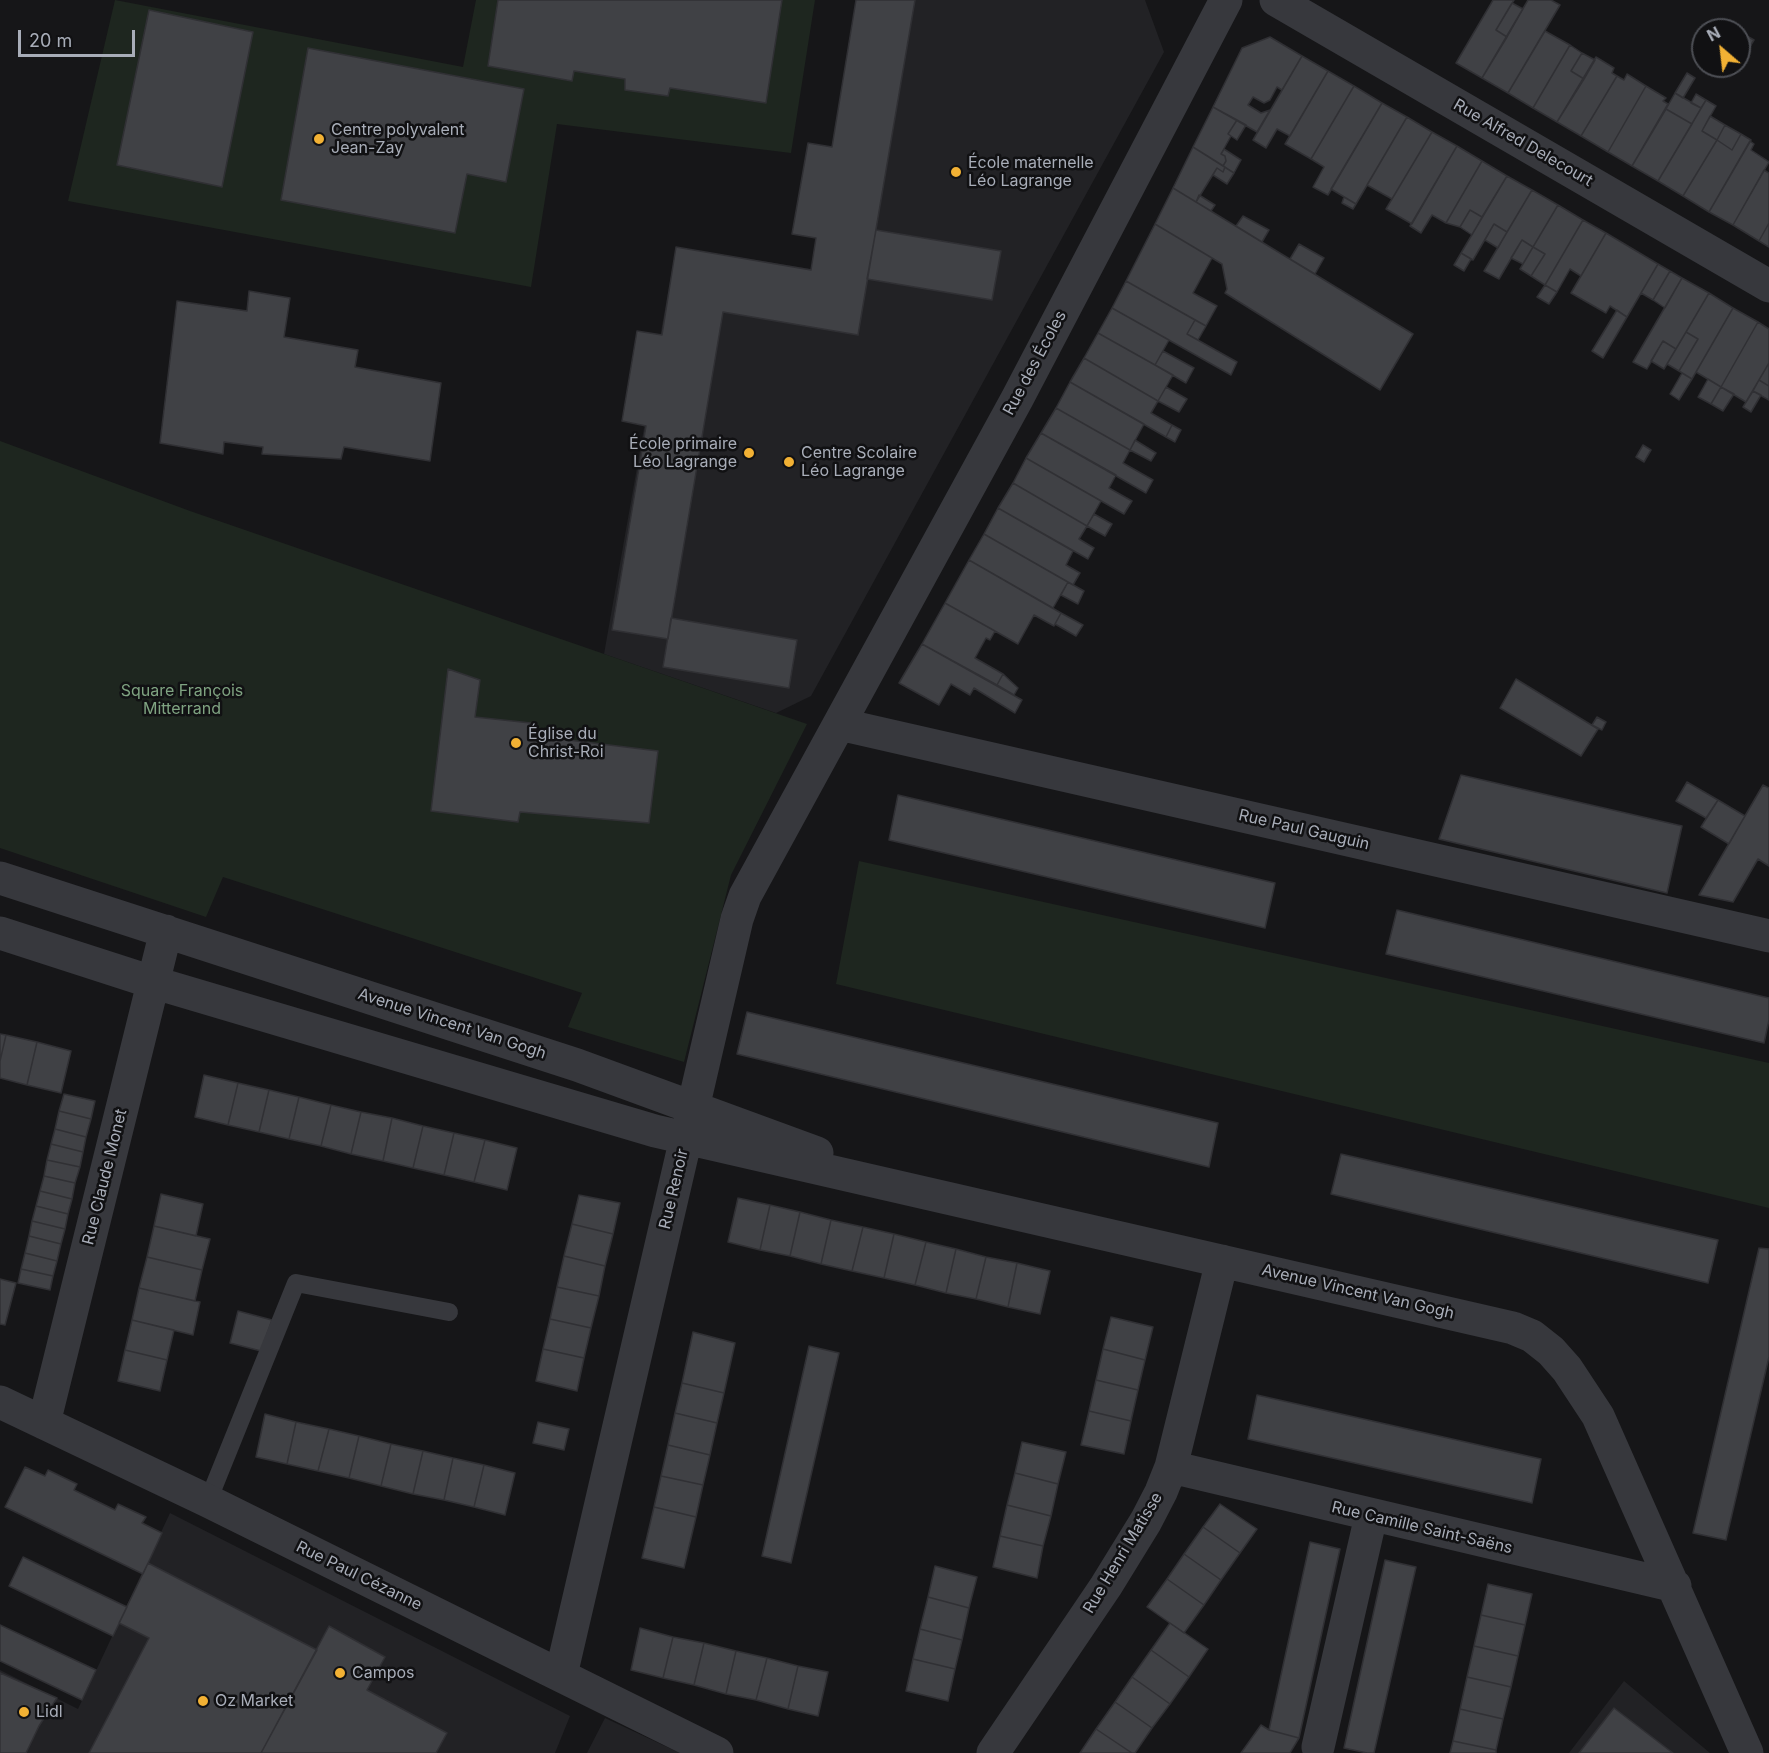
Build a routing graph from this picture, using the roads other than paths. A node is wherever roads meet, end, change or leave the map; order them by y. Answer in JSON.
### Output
{"nodes":[{"id":1,"x":1226,"y":0,"type":"edge"},
{"id":2,"x":1276,"y":0,"type":"edge"},
{"id":3,"x":1769,"y":286,"type":"edge"},
{"id":4,"x":839,"y":724,"type":"junction"},
{"id":5,"x":0,"y":878,"type":"edge"},
{"id":6,"x":166,"y":931,"type":"junction"},
{"id":7,"x":0,"y":933,"type":"edge"},
{"id":8,"x":1769,"y":936,"type":"edge"},
{"id":9,"x":152,"y":982,"type":"junction"},
{"id":10,"x":693,"y":1107,"type":"junction"},
{"id":11,"x":686,"y":1138,"type":"junction"},
{"id":12,"x":900,"y":1186,"type":"junction"},
{"id":13,"x":1222,"y":1261,"type":"junction"},
{"id":14,"x":449,"y":1312,"type":"dead end"},
{"id":15,"x":0,"y":1402,"type":"edge"},
{"id":16,"x":44,"y":1423,"type":"junction"},
{"id":17,"x":1171,"y":1467,"type":"junction"},
{"id":18,"x":208,"y":1501,"type":"junction"},
{"id":19,"x":1371,"y":1516,"type":"junction"},
{"id":20,"x":1675,"y":1586,"type":"junction"},
{"id":21,"x":561,"y":1675,"type":"junction"},
{"id":22,"x":1318,"y":1746,"type":"dead end"},
{"id":23,"x":717,"y":1753,"type":"edge"},
{"id":24,"x":993,"y":1753,"type":"edge"},
{"id":25,"x":1747,"y":1753,"type":"edge"}],
"edges":[{"from":1,"to":4,"type":"street","name":"Rue des Écoles"},
{"from":2,"to":3,"type":"street","name":"Rue Alfred Delecourt"},
{"from":4,"to":8,"type":"street","name":"Rue Paul Gauguin"},
{"from":4,"to":10,"type":"street","name":"Rue Renoir"},
{"from":5,"to":6,"type":"street","name":"Avenue Vincent Van Gogh"},
{"from":6,"to":9,"type":"street","name":"Rue Claude Monet"},
{"from":6,"to":10,"type":"street","name":"Avenue Vincent Van Gogh"},
{"from":7,"to":9,"type":"street","name":"Avenue Vincent Van Gogh"},
{"from":9,"to":11,"type":"street","name":"Avenue Vincent Van Gogh"},
{"from":9,"to":16,"type":"street","name":"Rue Claude Monet"},
{"from":10,"to":11,"type":"street","name":"Rue Renoir"},
{"from":10,"to":12,"type":"street","name":"Avenue Vincent Van Gogh"},
{"from":11,"to":12,"type":"street","name":"Avenue Vincent Van Gogh"},
{"from":11,"to":21,"type":"street","name":"Rue Renoir"},
{"from":12,"to":13,"type":"street","name":"Avenue Vincent Van Gogh"},
{"from":13,"to":17,"type":"street","name":"Rue Henri Matisse"},
{"from":13,"to":20,"type":"street","name":"Avenue Vincent Van Gogh"},
{"from":14,"to":18,"type":"lane"},
{"from":15,"to":16,"type":"street","name":"Rue Paul Cézanne"},
{"from":16,"to":18,"type":"street","name":"Rue Paul Cézanne"},
{"from":17,"to":19,"type":"street","name":"Rue Camille Saint-Saëns"},
{"from":17,"to":24,"type":"street","name":"Rue Henri Matisse"},
{"from":18,"to":21,"type":"street","name":"Rue Paul Cézanne"},
{"from":19,"to":20,"type":"street","name":"Rue Camille Saint-Saëns"},
{"from":19,"to":22,"type":"street"},
{"from":20,"to":25,"type":"street","name":"Avenue Vincent Van Gogh"},
{"from":21,"to":23,"type":"street","name":"Rue Paul Cézanne"}]}
